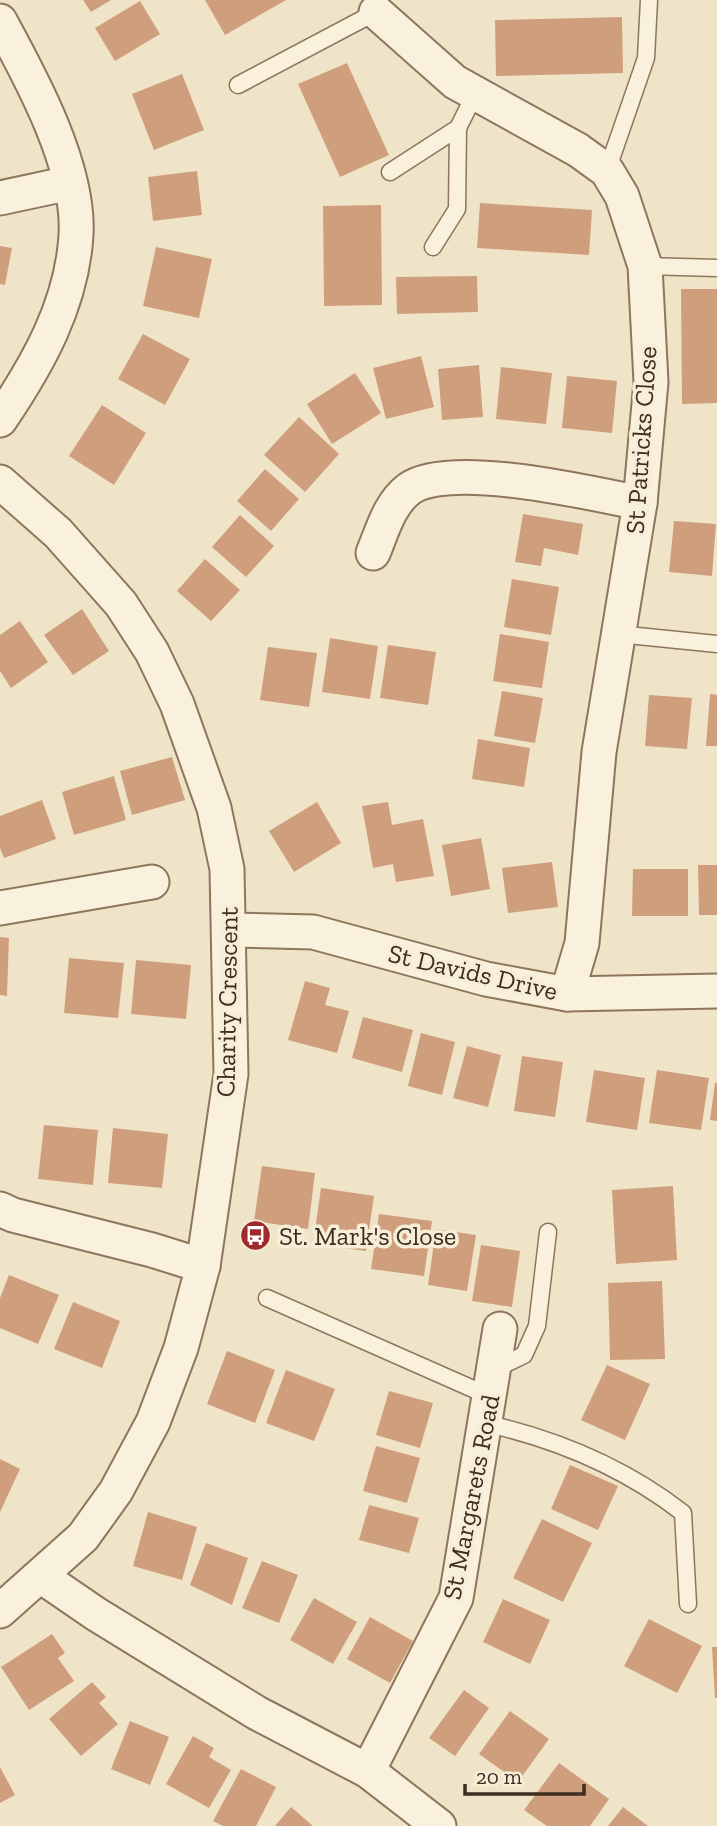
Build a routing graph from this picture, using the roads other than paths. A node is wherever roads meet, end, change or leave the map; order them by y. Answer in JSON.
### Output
{"nodes":[{"id":1,"x":649,"y":0,"type":"edge"},
{"id":2,"x":376,"y":12,"type":"joint"},
{"id":3,"x":0,"y":20,"type":"edge"},
{"id":4,"x":238,"y":85,"type":"dead end"},
{"id":5,"x":475,"y":94,"type":"junction"},
{"id":6,"x":458,"y":128,"type":"junction"},
{"id":7,"x":607,"y":171,"type":"junction"},
{"id":8,"x":390,"y":172,"type":"dead end"},
{"id":9,"x":70,"y":183,"type":"junction"},
{"id":10,"x":0,"y":198,"type":"edge"},
{"id":11,"x":433,"y":247,"type":"dead end"},
{"id":12,"x":645,"y":266,"type":"junction"},
{"id":13,"x":717,"y":268,"type":"edge"},
{"id":14,"x":0,"y":420,"type":"edge"},
{"id":15,"x":0,"y":482,"type":"edge"},
{"id":16,"x":640,"y":503,"type":"junction"},
{"id":17,"x":373,"y":553,"type":"dead end"},
{"id":18,"x":618,"y":634,"type":"junction"},
{"id":19,"x":717,"y":644,"type":"edge"},
{"id":20,"x":152,"y":882,"type":"dead end"},
{"id":21,"x":0,"y":908,"type":"edge"},
{"id":22,"x":231,"y":930,"type":"junction"},
{"id":23,"x":717,"y":991,"type":"edge"},
{"id":24,"x":567,"y":994,"type":"junction"},
{"id":25,"x":0,"y":1209,"type":"edge"},
{"id":26,"x":548,"y":1232,"type":"dead end"},
{"id":27,"x":203,"y":1266,"type":"junction"},
{"id":28,"x":267,"y":1297,"type":"dead end"},
{"id":29,"x":499,"y":1329,"type":"dead end"},
{"id":30,"x":489,"y":1396,"type":"junction"},
{"id":31,"x":41,"y":1577,"type":"junction"},
{"id":32,"x":688,"y":1604,"type":"dead end"},
{"id":33,"x":0,"y":1611,"type":"edge"},
{"id":34,"x":368,"y":1771,"type":"junction"},
{"id":35,"x":439,"y":1826,"type":"edge"}],
"edges":[{"from":1,"to":7,"type":"lane"},
{"from":2,"to":4,"type":"lane"},
{"from":2,"to":5,"type":"street","name":"St Patricks Close"},
{"from":3,"to":9,"type":"street"},
{"from":5,"to":6,"type":"lane"},
{"from":5,"to":7,"type":"street","name":"St Patricks Close"},
{"from":6,"to":8,"type":"lane"},
{"from":6,"to":11,"type":"lane"},
{"from":7,"to":12,"type":"street","name":"St Patricks Close"},
{"from":9,"to":10,"type":"street"},
{"from":9,"to":14,"type":"street"},
{"from":12,"to":13,"type":"lane"},
{"from":12,"to":16,"type":"street","name":"St Patricks Close"},
{"from":15,"to":22,"type":"street","name":"Charity Crescent"},
{"from":16,"to":17,"type":"street"},
{"from":16,"to":18,"type":"street","name":"St Patricks Close"},
{"from":18,"to":19,"type":"lane"},
{"from":18,"to":24,"type":"street","name":"St Patricks Close"},
{"from":20,"to":21,"type":"street"},
{"from":22,"to":24,"type":"street","name":"St Davids Drive"},
{"from":22,"to":27,"type":"street","name":"Charity Crescent"},
{"from":23,"to":24,"type":"street","name":"St Davids Drive"},
{"from":25,"to":27,"type":"street"},
{"from":26,"to":30,"type":"lane"},
{"from":27,"to":31,"type":"street","name":"Charity Crescent"},
{"from":28,"to":30,"type":"lane"},
{"from":29,"to":30,"type":"street","name":"St Margarets Road"},
{"from":30,"to":32,"type":"lane"},
{"from":30,"to":34,"type":"street","name":"St Margarets Road"},
{"from":31,"to":33,"type":"street","name":"Charity Crescent"},
{"from":31,"to":34,"type":"street"},
{"from":34,"to":35,"type":"street"}]}
